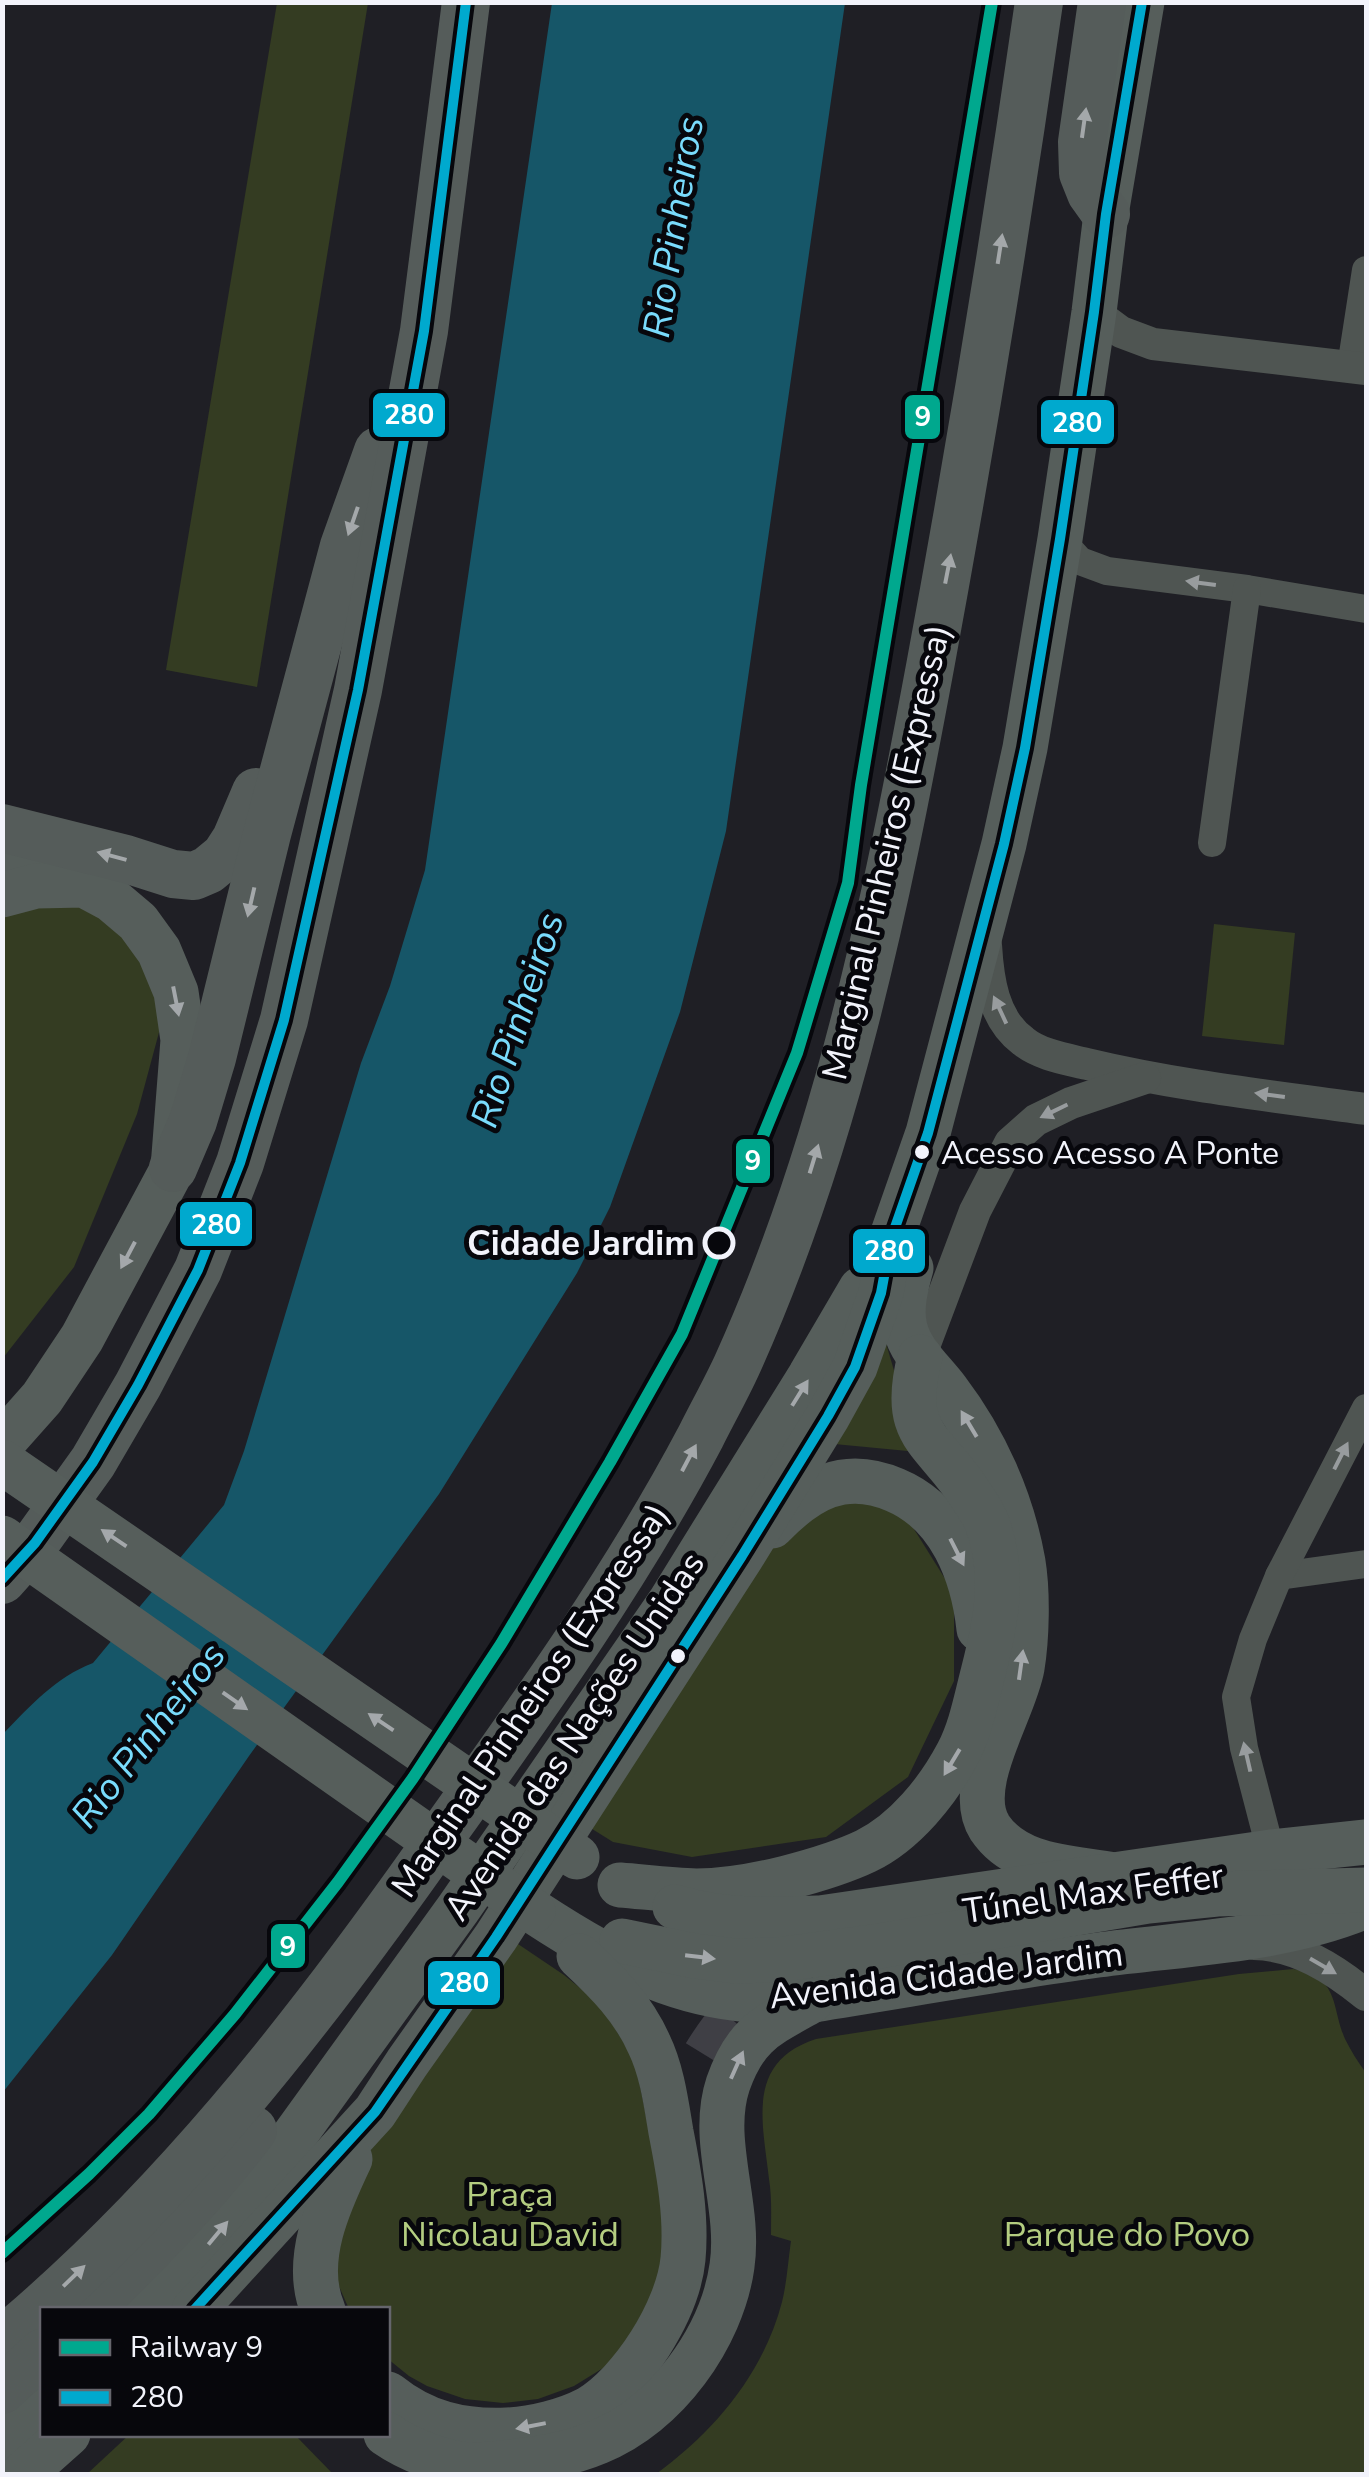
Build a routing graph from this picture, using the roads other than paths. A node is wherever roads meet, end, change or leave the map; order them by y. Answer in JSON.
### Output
{"nodes":[{"id":1,"x":466,"y":2,"type":"edge"},
{"id":2,"x":1039,"y":2,"type":"edge"},
{"id":3,"x":1102,"y":2,"type":"edge"},
{"id":4,"x":1142,"y":2,"type":"edge"},
{"id":5,"x":1106,"y":214,"type":"junction"},
{"id":6,"x":1366,"y":270,"type":"edge"},
{"id":7,"x":1094,"y":312,"type":"junction"},
{"id":8,"x":424,"y":331,"type":"junction"},
{"id":9,"x":1153,"y":344,"type":"junction"},
{"id":10,"x":1359,"y":368,"type":"edge"},
{"id":11,"x":1084,"y":376,"type":"junction"},
{"id":12,"x":1060,"y":538,"type":"junction"},
{"id":13,"x":1246,"y":590,"type":"junction"},
{"id":14,"x":1366,"y":609,"type":"edge"},
{"id":15,"x":315,"y":656,"type":"junction"},
{"id":16,"x":2,"y":828,"type":"edge"},
{"id":17,"x":1212,"y":843,"type":"dead end"},
{"id":18,"x":2,"y":856,"type":"edge"},
{"id":19,"x":84,"y":885,"type":"junction"},
{"id":20,"x":2,"y":895,"type":"edge"},
{"id":21,"x":985,"y":910,"type":"junction"},
{"id":22,"x":1145,"y":1078,"type":"junction"},
{"id":23,"x":1366,"y":1109,"type":"edge"},
{"id":24,"x":928,"y":1133,"type":"junction"},
{"id":25,"x":173,"y":1168,"type":"junction"},
{"id":26,"x":891,"y":1239,"type":"junction"},
{"id":27,"x":920,"y":1357,"type":"junction"},
{"id":28,"x":1366,"y":1408,"type":"edge"},
{"id":29,"x":2,"y":1443,"type":"edge"},
{"id":30,"x":2,"y":1462,"type":"edge"},
{"id":31,"x":2,"y":1538,"type":"edge"},
{"id":32,"x":742,"y":1556,"type":"junction"},
{"id":33,"x":1366,"y":1564,"type":"edge"},
{"id":34,"x":1279,"y":1576,"type":"junction"},
{"id":35,"x":2,"y":1580,"type":"edge"},
{"id":36,"x":984,"y":1670,"type":"junction"},
{"id":37,"x":1366,"y":1842,"type":"edge"},
{"id":38,"x":1271,"y":1852,"type":"junction"},
{"id":39,"x":1366,"y":1857,"type":"edge"},
{"id":40,"x":1114,"y":1875,"type":"junction"},
{"id":41,"x":620,"y":1885,"type":"junction"},
{"id":42,"x":1366,"y":1893,"type":"edge"},
{"id":43,"x":1366,"y":1906,"type":"edge"},
{"id":44,"x":536,"y":1912,"type":"junction"},
{"id":45,"x":820,"y":1918,"type":"junction"},
{"id":46,"x":1205,"y":1942,"type":"junction"},
{"id":47,"x":362,"y":1944,"type":"junction"},
{"id":48,"x":808,"y":1989,"type":"junction"},
{"id":49,"x":1366,"y":1995,"type":"edge"},
{"id":50,"x":706,"y":2055,"type":"tunnel mouth"},
{"id":51,"x":375,"y":2112,"type":"junction"},
{"id":52,"x":42,"y":2307,"type":"edge"},
{"id":53,"x":91,"y":2307,"type":"edge"},
{"id":54,"x":154,"y":2307,"type":"edge"},
{"id":55,"x":154,"y":2307,"type":"edge"},
{"id":56,"x":322,"y":2307,"type":"edge"},
{"id":57,"x":40,"y":2309,"type":"edge"},
{"id":58,"x":2,"y":2342,"type":"edge"},
{"id":59,"x":40,"y":2355,"type":"edge"},
{"id":60,"x":40,"y":2382,"type":"edge"},
{"id":61,"x":2,"y":2390,"type":"edge"},
{"id":62,"x":390,"y":2396,"type":"edge"},
{"id":63,"x":2,"y":2412,"type":"edge"},
{"id":64,"x":40,"y":2412,"type":"edge"},
{"id":65,"x":390,"y":2436,"type":"edge"},
{"id":66,"x":65,"y":2437,"type":"edge"},
{"id":67,"x":2,"y":2443,"type":"edge"},
{"id":68,"x":552,"y":2458,"type":"junction"},
{"id":69,"x":22,"y":2474,"type":"edge"}],
"edges":[{"from":1,"to":8,"type":"highway"},
{"from":47,"to":2,"type":"highway","name":"Marginal Pinheiros (Expressa)","one_way":true},
{"from":5,"to":3,"type":"highway","one_way":true},
{"from":4,"to":5,"type":"highway"},
{"from":5,"to":7,"type":"highway"},
{"from":6,"to":10,"type":"street"},
{"from":7,"to":9,"type":"street"},
{"from":7,"to":11,"type":"highway"},
{"from":8,"to":15,"type":"highway","one_way":true},
{"from":8,"to":35,"type":"highway"},
{"from":9,"to":10,"type":"street"},
{"from":9,"to":11,"type":"street"},
{"from":11,"to":12,"type":"highway"},
{"from":13,"to":12,"type":"street","one_way":true},
{"from":12,"to":21,"type":"highway"},
{"from":13,"to":14,"type":"street"},
{"from":13,"to":17,"type":"street"},
{"from":15,"to":16,"type":"highway","one_way":true},
{"from":15,"to":25,"type":"highway","one_way":true},
{"from":18,"to":19,"type":"highway"},
{"from":19,"to":20,"type":"highway"},
{"from":19,"to":25,"type":"highway","one_way":true},
{"from":22,"to":21,"type":"street","one_way":true},
{"from":21,"to":24,"type":"highway"},
{"from":23,"to":22,"type":"street","one_way":true},
{"from":22,"to":27,"type":"street","one_way":true},
{"from":24,"to":26,"type":"highway","name":"Avenida das Nações Unidas"},
{"from":24,"to":27,"type":"highway"},
{"from":25,"to":29,"type":"highway","one_way":true},
{"from":26,"to":32,"type":"highway","name":"Avenida das Nações Unidas"},
{"from":54,"to":26,"type":"highway","name":"Avenida das Nações Unidas","one_way":true},
{"from":27,"to":36,"type":"highway"},
{"from":40,"to":27,"type":"highway","one_way":true},
{"from":34,"to":28,"type":"street","one_way":true},
{"from":41,"to":30,"type":"highway","name":"Avenida Cidade Jardim","one_way":true,"bridge":true},
{"from":31,"to":44,"type":"highway","one_way":true,"bridge":true},
{"from":32,"to":36,"type":"highway","one_way":true},
{"from":32,"to":51,"type":"highway","name":"Avenida das Nações Unidas"},
{"from":33,"to":34,"type":"street"},
{"from":38,"to":34,"type":"street","one_way":true},
{"from":36,"to":41,"type":"highway","one_way":true},
{"from":37,"to":38,"type":"highway","name":"Avenida Cidade Jardim"},
{"from":38,"to":40,"type":"highway","name":"Avenida Cidade Jardim"},
{"from":39,"to":45,"type":"highway","name":"Túnel Max Feffer"},
{"from":40,"to":45,"type":"highway","name":"Avenida Cidade Jardim"},
{"from":41,"to":45,"type":"highway","name":"Avenida Cidade Jardim"},
{"from":44,"to":42,"type":"highway","name":"Avenida Cidade Jardim","one_way":true},
{"from":42,"to":48,"type":"highway"},
{"from":43,"to":46,"type":"highway","name":"Avenida Cidade Jardim"},
{"from":44,"to":48,"type":"highway","name":"Avenida Cidade Jardim"},
{"from":44,"to":62,"type":"highway","one_way":true},
{"from":46,"to":48,"type":"highway","name":"Avenida Cidade Jardim"},
{"from":46,"to":49,"type":"street","one_way":true},
{"from":52,"to":47,"type":"highway","name":"Marginal Pinheiros (Expressa)","one_way":true},
{"from":47,"to":53,"type":"highway"},
{"from":68,"to":48,"type":"highway","one_way":true},
{"from":50,"to":68,"type":"highway"},
{"from":51,"to":55,"type":"highway","name":"Avenida das Nações Unidas"},
{"from":51,"to":56,"type":"highway"},
{"from":58,"to":57,"type":"highway","name":"Marginal Pinheiros (Expressa)","one_way":true},
{"from":59,"to":61,"type":"highway"},
{"from":60,"to":63,"type":"highway"},
{"from":64,"to":67,"type":"highway"},
{"from":65,"to":68,"type":"highway"},
{"from":66,"to":69,"type":"highway"}]}
